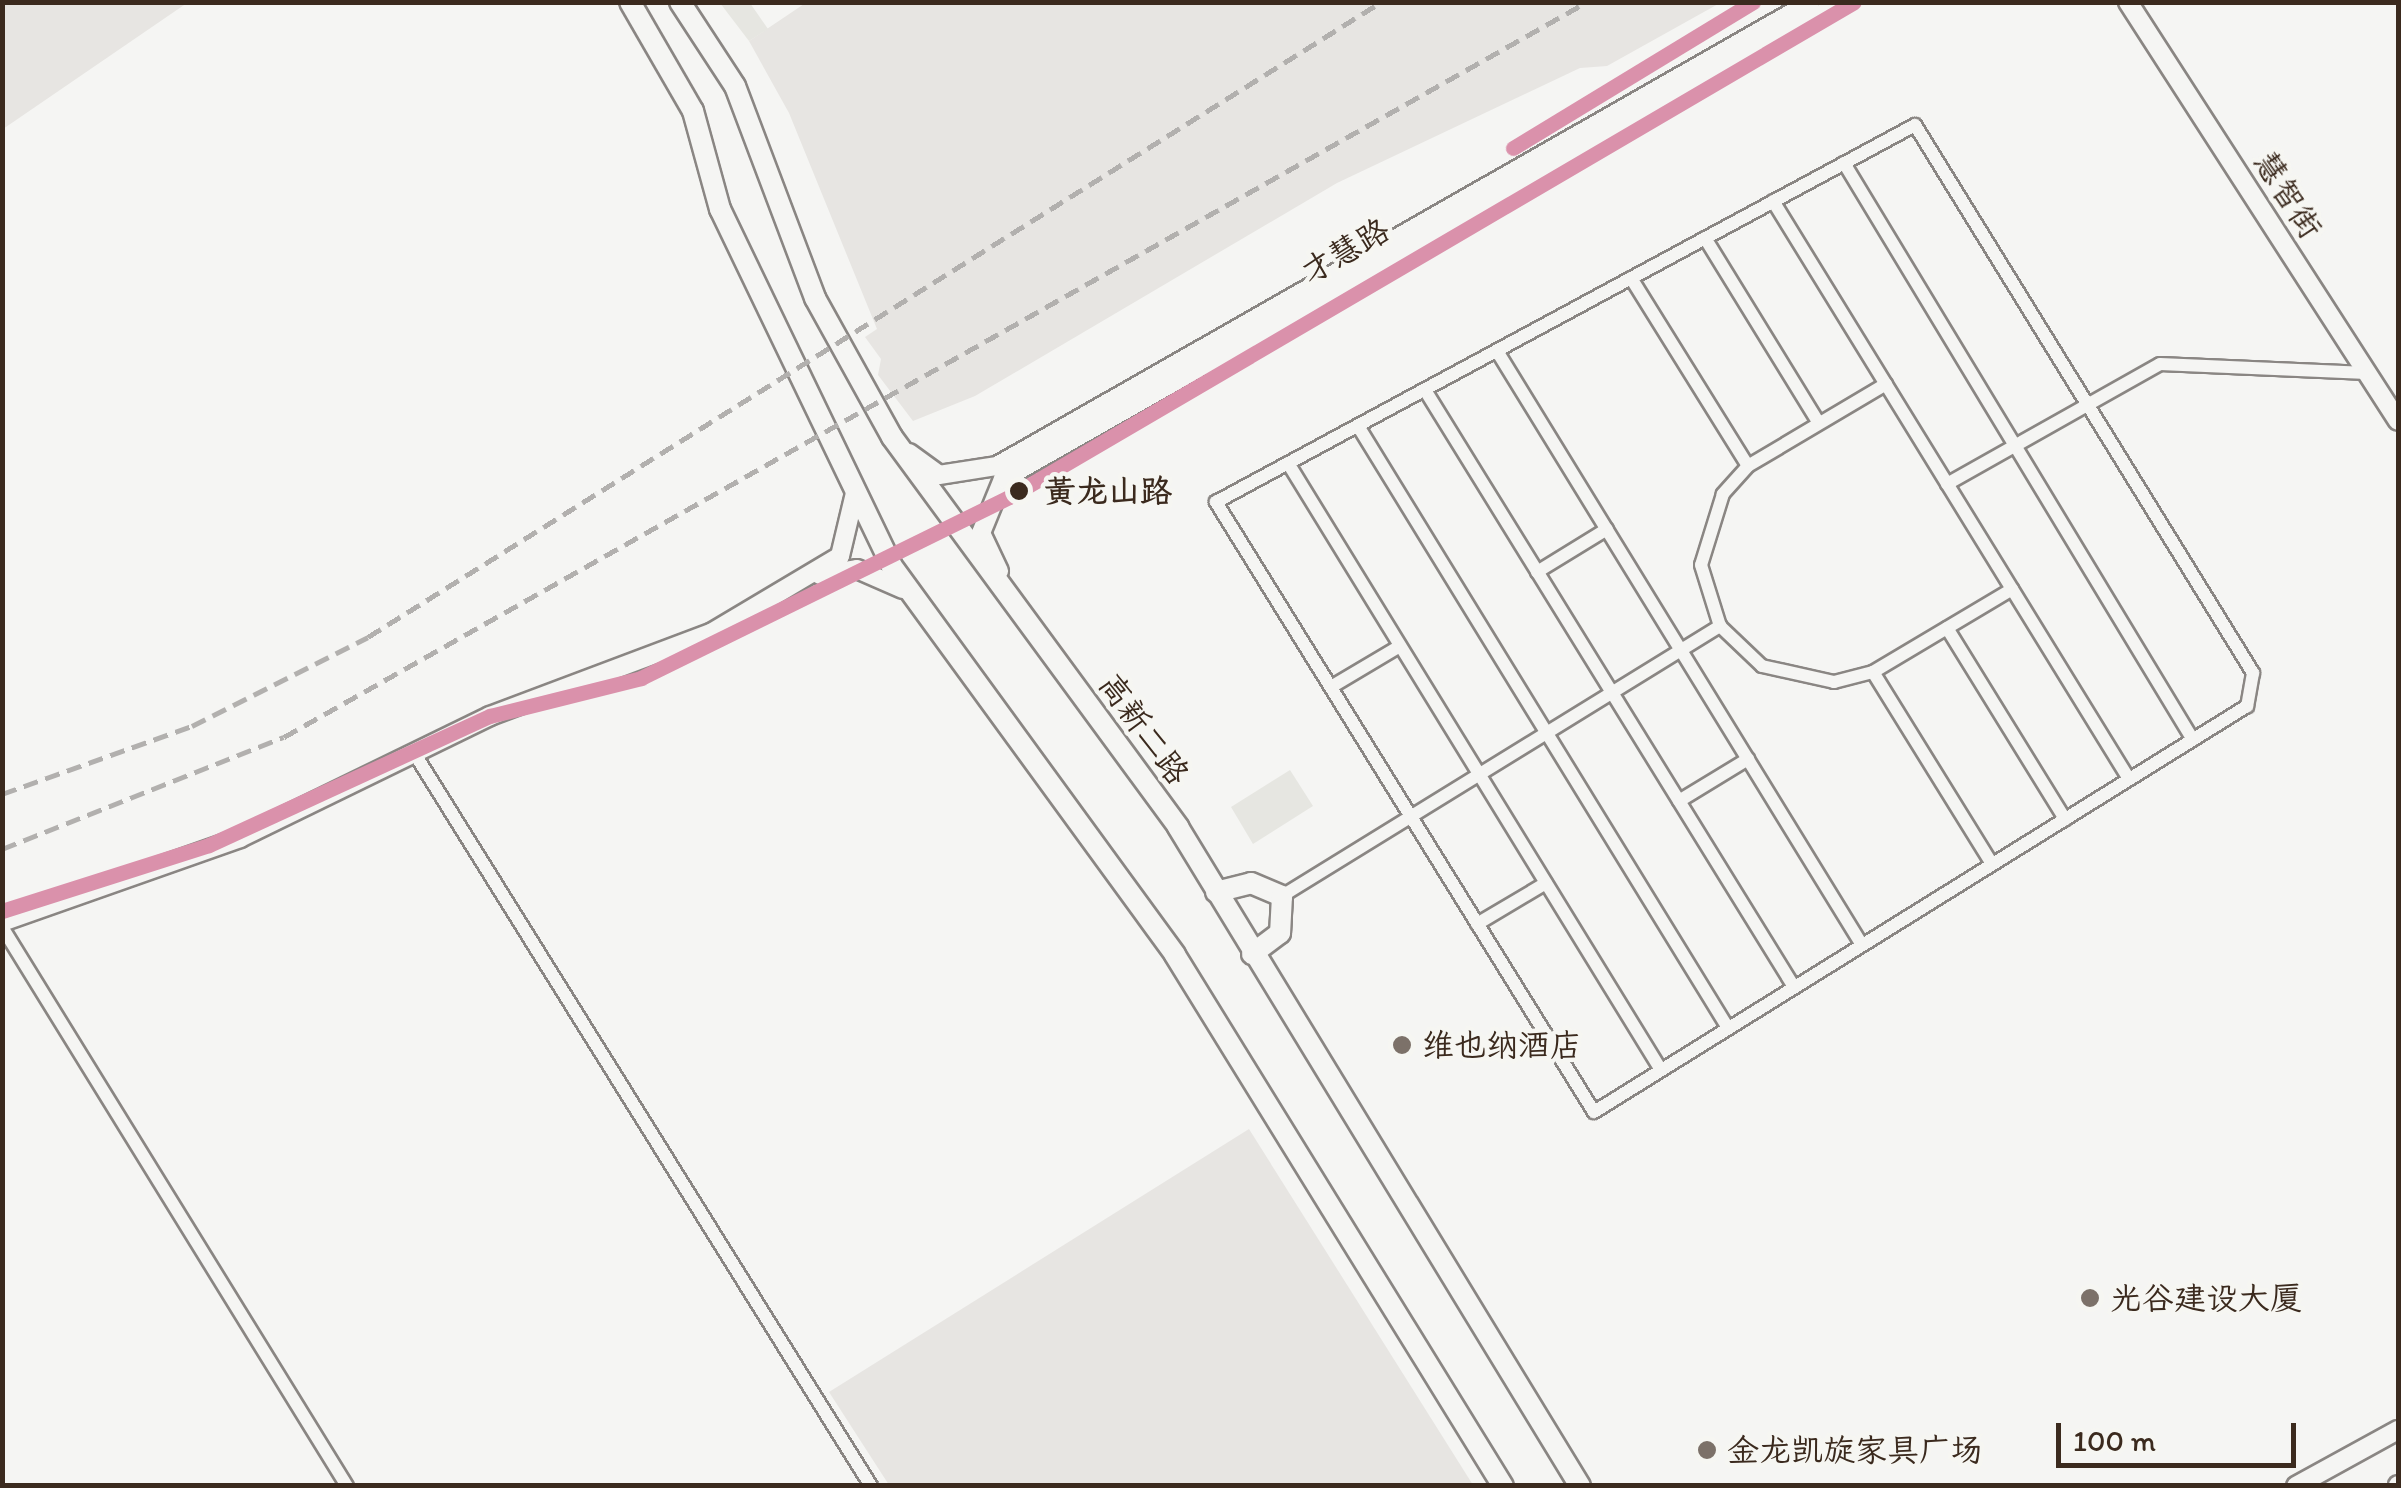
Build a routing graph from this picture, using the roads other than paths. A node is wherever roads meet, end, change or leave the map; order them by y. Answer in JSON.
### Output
{"nodes":[{"id":1,"x":630,"y":2,"type":"edge"},
{"id":2,"x":680,"y":2,"type":"edge"},
{"id":3,"x":1811,"y":2,"type":"edge"},
{"id":4,"x":1843,"y":2,"type":"edge"},
{"id":5,"x":2128,"y":2,"type":"edge"},
{"id":6,"x":2140,"y":2,"type":"edge"},
{"id":7,"x":1844,"y":163,"type":"junction"},
{"id":8,"x":1774,"y":201,"type":"junction"},
{"id":9,"x":1706,"y":238,"type":"junction"},
{"id":10,"x":1631,"y":278,"type":"junction"},
{"id":11,"x":1497,"y":351,"type":"junction"},
{"id":12,"x":2367,"y":372,"type":"junction"},
{"id":13,"x":1886,"y":384,"type":"junction"},
{"id":14,"x":1425,"y":390,"type":"junction"},
{"id":15,"x":2085,"y":401,"type":"junction"},
{"id":16,"x":2398,"y":401,"type":"edge"},
{"id":17,"x":2398,"y":421,"type":"edge"},
{"id":18,"x":1819,"y":423,"type":"junction"},
{"id":19,"x":1358,"y":426,"type":"junction"},
{"id":20,"x":892,"y":437,"type":"junction"},
{"id":21,"x":2014,"y":444,"type":"junction"},
{"id":22,"x":1288,"y":464,"type":"junction"},
{"id":23,"x":1748,"y":466,"type":"junction"},
{"id":24,"x":854,"y":481,"type":"junction"},
{"id":25,"x":1948,"y":484,"type":"junction"},
{"id":26,"x":1606,"y":529,"type":"junction"},
{"id":27,"x":1538,"y":572,"type":"junction"},
{"id":28,"x":820,"y":575,"type":"junction"},
{"id":29,"x":2012,"y":589,"type":"junction"},
{"id":30,"x":921,"y":603,"type":"junction"},
{"id":31,"x":1020,"y":611,"type":"junction"},
{"id":32,"x":1720,"y":626,"type":"junction"},
{"id":33,"x":1947,"y":628,"type":"junction"},
{"id":34,"x":1400,"y":646,"type":"junction"},
{"id":35,"x":1681,"y":650,"type":"junction"},
{"id":36,"x":1873,"y":672,"type":"junction"},
{"id":37,"x":1330,"y":687,"type":"junction"},
{"id":38,"x":1612,"y":693,"type":"junction"},
{"id":39,"x":1547,"y":733,"type":"junction"},
{"id":40,"x":2192,"y":740,"type":"junction"},
{"id":41,"x":412,"y":751,"type":"junction"},
{"id":42,"x":1748,"y":759,"type":"junction"},
{"id":43,"x":1479,"y":775,"type":"junction"},
{"id":44,"x":2129,"y":779,"type":"junction"},
{"id":45,"x":1679,"y":801,"type":"junction"},
{"id":46,"x":1411,"y":817,"type":"junction"},
{"id":47,"x":2065,"y":819,"type":"junction"},
{"id":48,"x":1992,"y":864,"type":"junction"},
{"id":49,"x":1546,"y":882,"type":"junction"},
{"id":50,"x":1216,"y":892,"type":"junction"},
{"id":51,"x":1282,"y":896,"type":"junction"},
{"id":52,"x":2,"y":924,"type":"edge"},
{"id":53,"x":1477,"y":924,"type":"junction"},
{"id":54,"x":1862,"y":945,"type":"junction"},
{"id":55,"x":1252,"y":954,"type":"junction"},
{"id":56,"x":1794,"y":987,"type":"junction"},
{"id":57,"x":1728,"y":1028,"type":"junction"},
{"id":58,"x":1661,"y":1070,"type":"junction"},
{"id":59,"x":2398,"y":1430,"type":"edge"},
{"id":60,"x":346,"y":1486,"type":"edge"},
{"id":61,"x":871,"y":1486,"type":"edge"},
{"id":62,"x":1503,"y":1486,"type":"edge"},
{"id":63,"x":1580,"y":1486,"type":"edge"},
{"id":64,"x":2296,"y":1486,"type":"edge"}],
"edges":[{"from":1,"to":24,"type":"main road"},
{"from":2,"to":20,"type":"main road","name":"高新二路"},
{"from":3,"to":20,"type":"street","name":"才慧路"},
{"from":4,"to":31,"type":"street","name":"才慧路"},
{"from":5,"to":12,"type":"street","name":"慧智街"},
{"from":6,"to":16,"type":"street","name":"慧智街"},
{"from":7,"to":8,"type":"street"},
{"from":7,"to":15,"type":"street"},
{"from":7,"to":21,"type":"street"},
{"from":8,"to":9,"type":"street"},
{"from":8,"to":13,"type":"street"},
{"from":9,"to":10,"type":"street"},
{"from":9,"to":18,"type":"street"},
{"from":10,"to":11,"type":"street"},
{"from":10,"to":23,"type":"street"},
{"from":11,"to":14,"type":"street"},
{"from":11,"to":26,"type":"street"},
{"from":12,"to":15,"type":"street"},
{"from":12,"to":17,"type":"street","name":"慧智街"},
{"from":13,"to":18,"type":"street"},
{"from":13,"to":25,"type":"street"},
{"from":14,"to":19,"type":"street"},
{"from":14,"to":27,"type":"street"},
{"from":15,"to":21,"type":"street"},
{"from":15,"to":40,"type":"street"},
{"from":18,"to":23,"type":"street"},
{"from":19,"to":22,"type":"street"},
{"from":19,"to":39,"type":"street"},
{"from":20,"to":31,"type":"main road","name":"高新二路"},
{"from":21,"to":25,"type":"street"},
{"from":21,"to":40,"type":"street"},
{"from":22,"to":34,"type":"street"},
{"from":22,"to":37,"type":"street"},
{"from":23,"to":32,"type":"street"},
{"from":24,"to":28,"type":"street"},
{"from":24,"to":30,"type":"main road"},
{"from":25,"to":29,"type":"street"},
{"from":26,"to":27,"type":"street"},
{"from":26,"to":35,"type":"street"},
{"from":27,"to":38,"type":"street"},
{"from":28,"to":30,"type":"street"},
{"from":28,"to":41,"type":"street"},
{"from":29,"to":33,"type":"street"},
{"from":29,"to":44,"type":"street"},
{"from":30,"to":62,"type":"main road"},
{"from":31,"to":50,"type":"main road","name":"高新二路"},
{"from":32,"to":35,"type":"street"},
{"from":32,"to":36,"type":"street"},
{"from":33,"to":36,"type":"street"},
{"from":33,"to":47,"type":"street"},
{"from":34,"to":37,"type":"street"},
{"from":34,"to":43,"type":"street"},
{"from":35,"to":38,"type":"street"},
{"from":35,"to":42,"type":"street"},
{"from":36,"to":48,"type":"street"},
{"from":37,"to":46,"type":"street"},
{"from":38,"to":39,"type":"street"},
{"from":38,"to":45,"type":"street"},
{"from":39,"to":43,"type":"street"},
{"from":39,"to":57,"type":"street"},
{"from":40,"to":44,"type":"street"},
{"from":41,"to":52,"type":"street"},
{"from":41,"to":61,"type":"street"},
{"from":42,"to":45,"type":"street"},
{"from":42,"to":54,"type":"street"},
{"from":43,"to":46,"type":"street"},
{"from":43,"to":49,"type":"street"},
{"from":44,"to":47,"type":"street"},
{"from":45,"to":56,"type":"street"},
{"from":46,"to":51,"type":"street"},
{"from":46,"to":53,"type":"street"},
{"from":47,"to":48,"type":"street"},
{"from":48,"to":54,"type":"street"},
{"from":49,"to":53,"type":"street"},
{"from":49,"to":58,"type":"street"},
{"from":50,"to":51,"type":"main road"},
{"from":50,"to":55,"type":"main road","name":"高新二路"},
{"from":51,"to":55,"type":"main road"},
{"from":52,"to":60,"type":"street"},
{"from":53,"to":58,"type":"street"},
{"from":54,"to":56,"type":"street"},
{"from":55,"to":63,"type":"main road","name":"高新二路"},
{"from":56,"to":57,"type":"street"},
{"from":57,"to":58,"type":"street"},
{"from":59,"to":64,"type":"street"}]}
